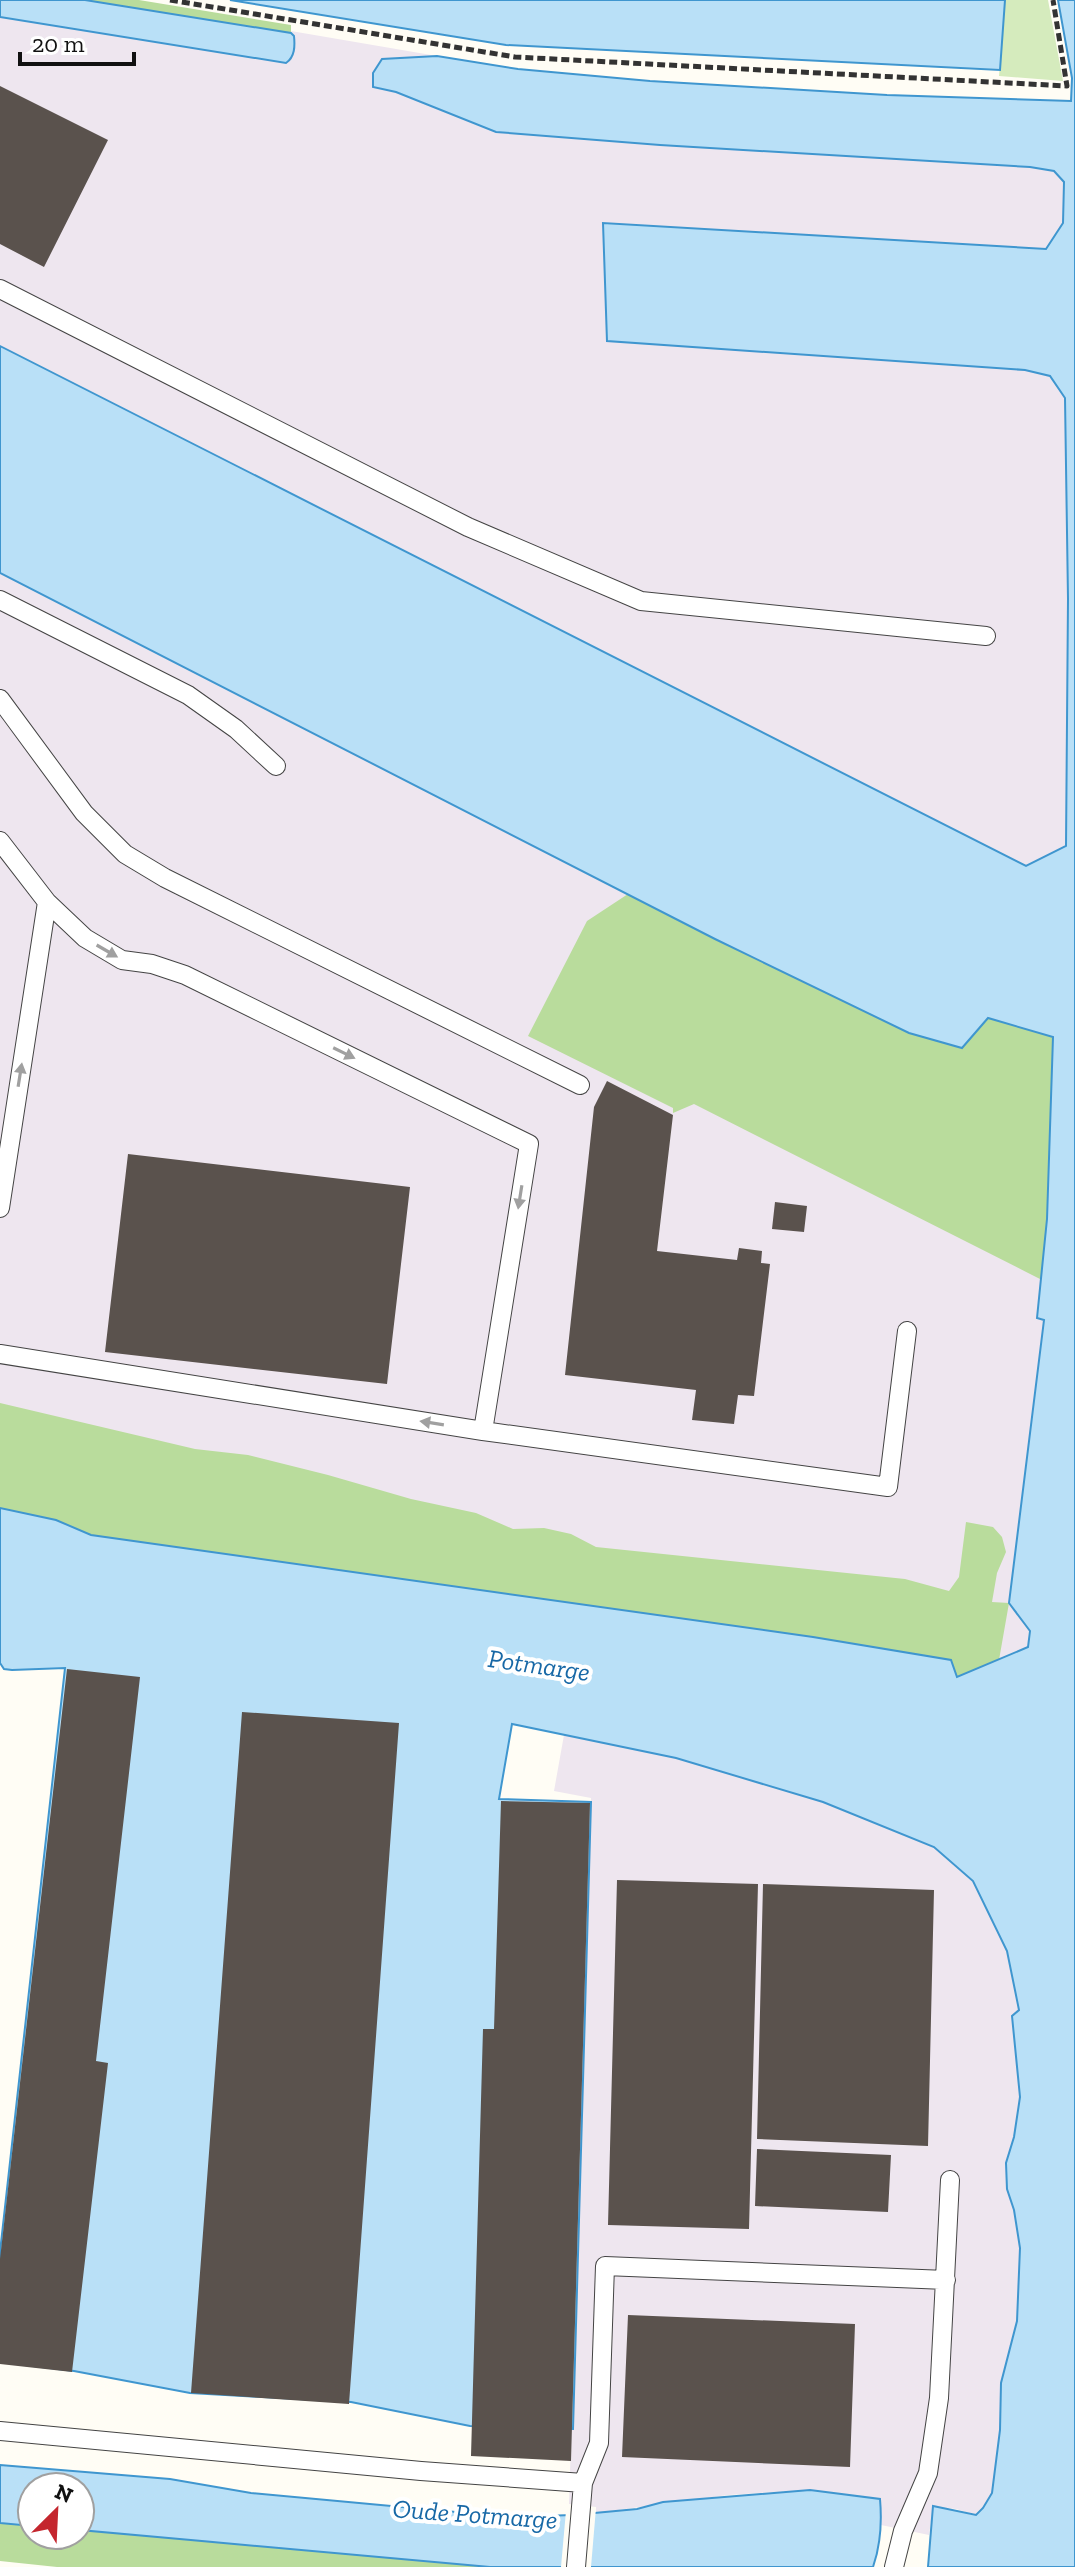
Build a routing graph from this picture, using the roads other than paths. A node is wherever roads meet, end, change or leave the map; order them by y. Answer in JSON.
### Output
{"nodes":[{"id":1,"x":0,"y":289,"type":"edge"},
{"id":2,"x":0,"y":600,"type":"edge"},
{"id":3,"x":986,"y":636,"type":"dead end"},
{"id":4,"x":0,"y":699,"type":"edge"},
{"id":5,"x":276,"y":766,"type":"dead end"},
{"id":6,"x":0,"y":841,"type":"edge"},
{"id":7,"x":47,"y":902,"type":"junction"},
{"id":8,"x":580,"y":1085,"type":"dead end"},
{"id":9,"x":0,"y":1208,"type":"edge"},
{"id":10,"x":907,"y":1331,"type":"dead end"},
{"id":11,"x":0,"y":1354,"type":"edge"},
{"id":12,"x":483,"y":1431,"type":"junction"},
{"id":13,"x":950,"y":2180,"type":"dead end"},
{"id":14,"x":946,"y":2280,"type":"junction"},
{"id":15,"x":0,"y":2431,"type":"edge"},
{"id":16,"x":583,"y":2483,"type":"junction"},
{"id":17,"x":576,"y":2567,"type":"edge"},
{"id":18,"x":894,"y":2567,"type":"edge"}],
"edges":[{"from":1,"to":3,"type":"lane"},
{"from":2,"to":5,"type":"lane"},
{"from":4,"to":8,"type":"lane"},
{"from":6,"to":7,"type":"lane"},
{"from":9,"to":7,"type":"lane","one_way":true},
{"from":7,"to":12,"type":"lane","one_way":true},
{"from":10,"to":12,"type":"lane"},
{"from":12,"to":11,"type":"lane","one_way":true},
{"from":13,"to":14,"type":"lane"},
{"from":14,"to":16,"type":"lane"},
{"from":14,"to":18,"type":"lane"},
{"from":15,"to":16,"type":"lane"},
{"from":16,"to":17,"type":"lane"}]}
